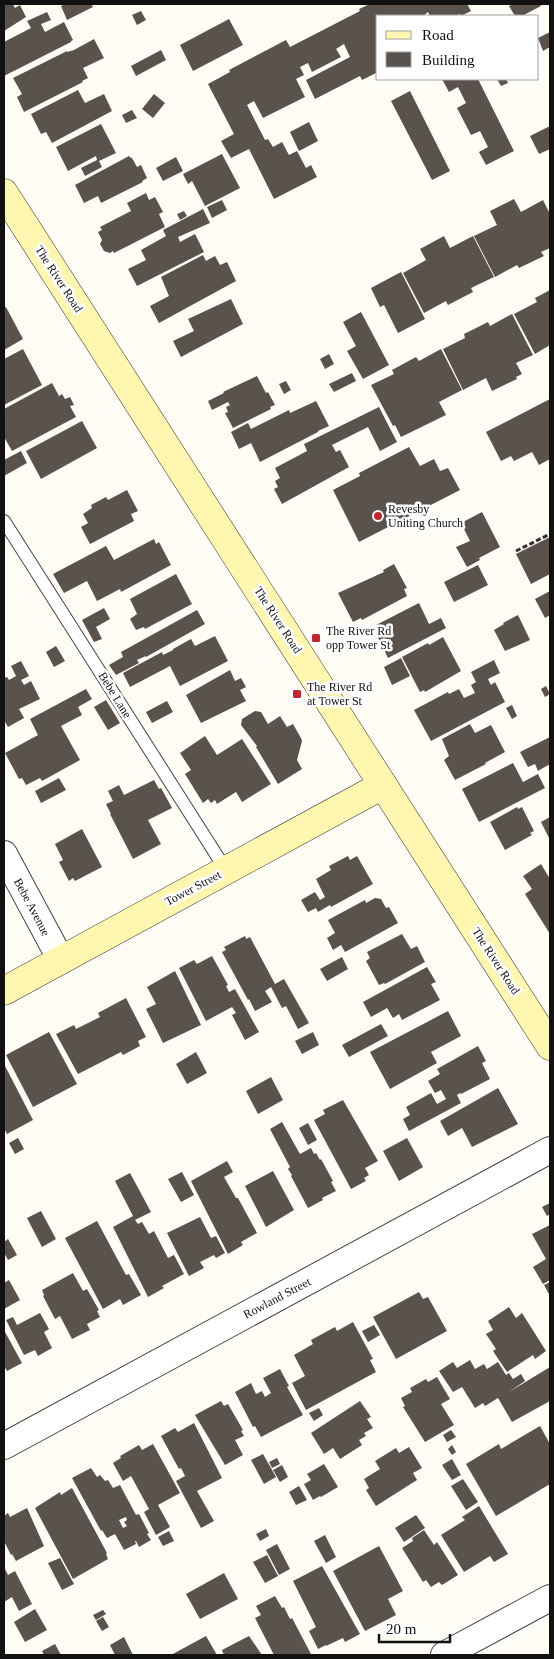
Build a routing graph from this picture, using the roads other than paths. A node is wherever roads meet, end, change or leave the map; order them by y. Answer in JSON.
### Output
{"nodes":[{"id":1,"x":4,"y":193,"type":"edge"},
{"id":2,"x":4,"y":520,"type":"edge"},
{"id":3,"x":383,"y":786,"type":"junction"},
{"id":4,"x":4,"y":854,"type":"edge"},
{"id":5,"x":226,"y":870,"type":"junction"},
{"id":6,"x":61,"y":960,"type":"junction"},
{"id":7,"x":4,"y":991,"type":"edge"},
{"id":8,"x":550,"y":1046,"type":"edge"},
{"id":9,"x":550,"y":1150,"type":"edge"},
{"id":10,"x":4,"y":1446,"type":"edge"},
{"id":11,"x":550,"y":1598,"type":"edge"},
{"id":12,"x":444,"y":1655,"type":"edge"}],
"edges":[{"from":1,"to":3,"type":"main road","name":"The River Road"},
{"from":2,"to":5,"type":"lane","name":"Bebe Lane"},
{"from":3,"to":5,"type":"main road","name":"Tower Street"},
{"from":3,"to":8,"type":"main road","name":"The River Road"},
{"from":4,"to":6,"type":"street","name":"Bebe Avenue"},
{"from":5,"to":6,"type":"main road","name":"Tower Street"},
{"from":6,"to":7,"type":"main road","name":"Tower Street"},
{"from":9,"to":10,"type":"street","name":"Rowland Street"},
{"from":11,"to":12,"type":"street"}]}
